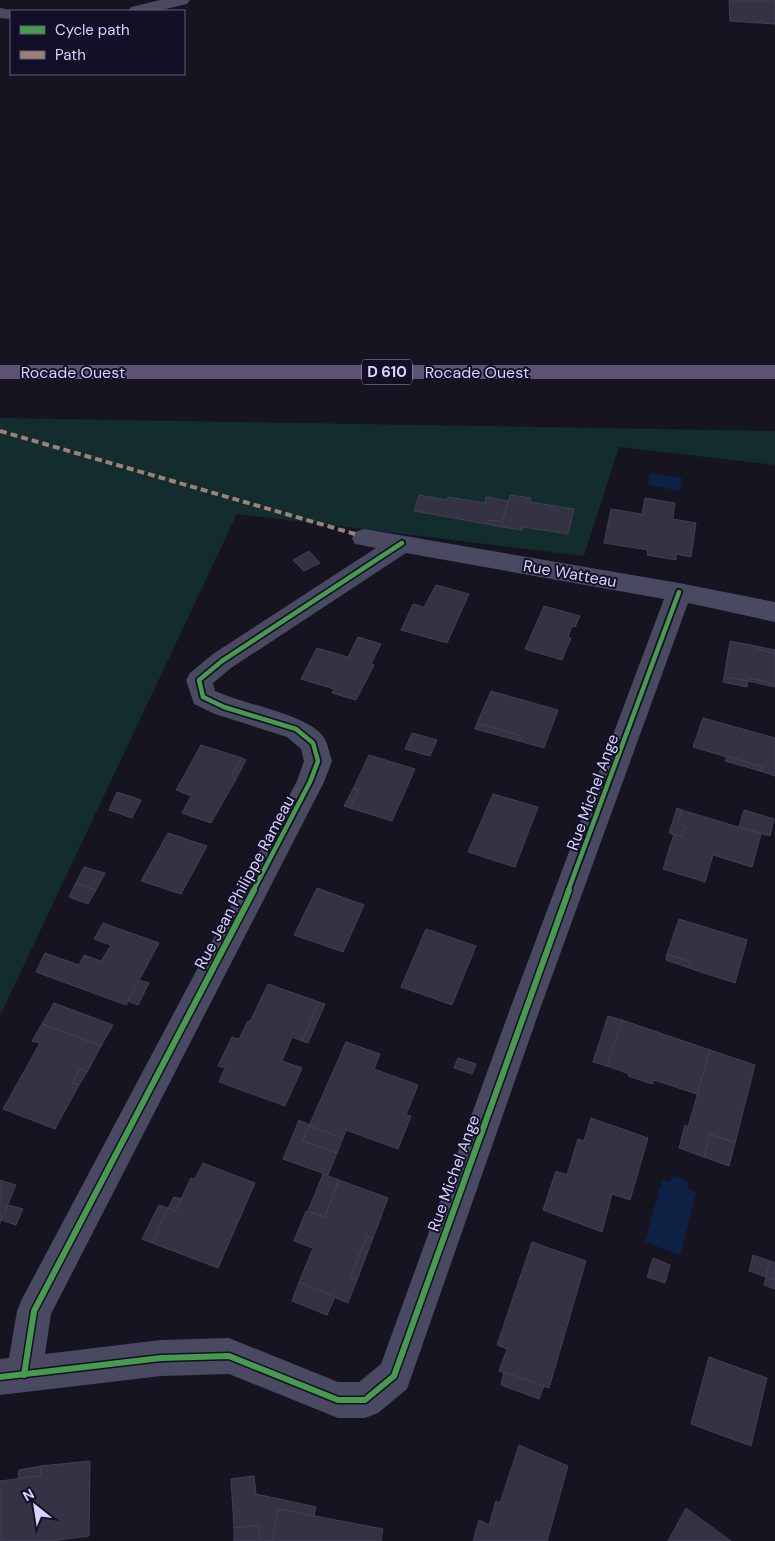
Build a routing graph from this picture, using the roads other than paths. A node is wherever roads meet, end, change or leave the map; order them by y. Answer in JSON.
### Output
{"nodes":[{"id":1,"x":181,"y":0,"type":"edge"},
{"id":2,"x":141,"y":10,"type":"edge"},
{"id":3,"x":0,"y":372,"type":"edge"},
{"id":4,"x":775,"y":372,"type":"edge"},
{"id":5,"x":364,"y":538,"type":"dead end"},
{"id":6,"x":402,"y":543,"type":"junction"},
{"id":7,"x":679,"y":592,"type":"junction"},
{"id":8,"x":775,"y":612,"type":"edge"},
{"id":9,"x":12,"y":1376,"type":"edge"}],
"edges":[{"from":1,"to":2,"type":"street"},
{"from":3,"to":4,"type":"main road","name":"Rocade Ouest","number":"D 610"},
{"from":5,"to":6,"type":"street","name":"Rue Watteau"},
{"from":6,"to":7,"type":"street","name":"Rue Watteau"},
{"from":6,"to":9,"type":"street","name":"Rue Jean Philippe Rameau"},
{"from":7,"to":8,"type":"street","name":"Rue Watteau"},
{"from":7,"to":9,"type":"street","name":"Rue Michel Ange"}]}
